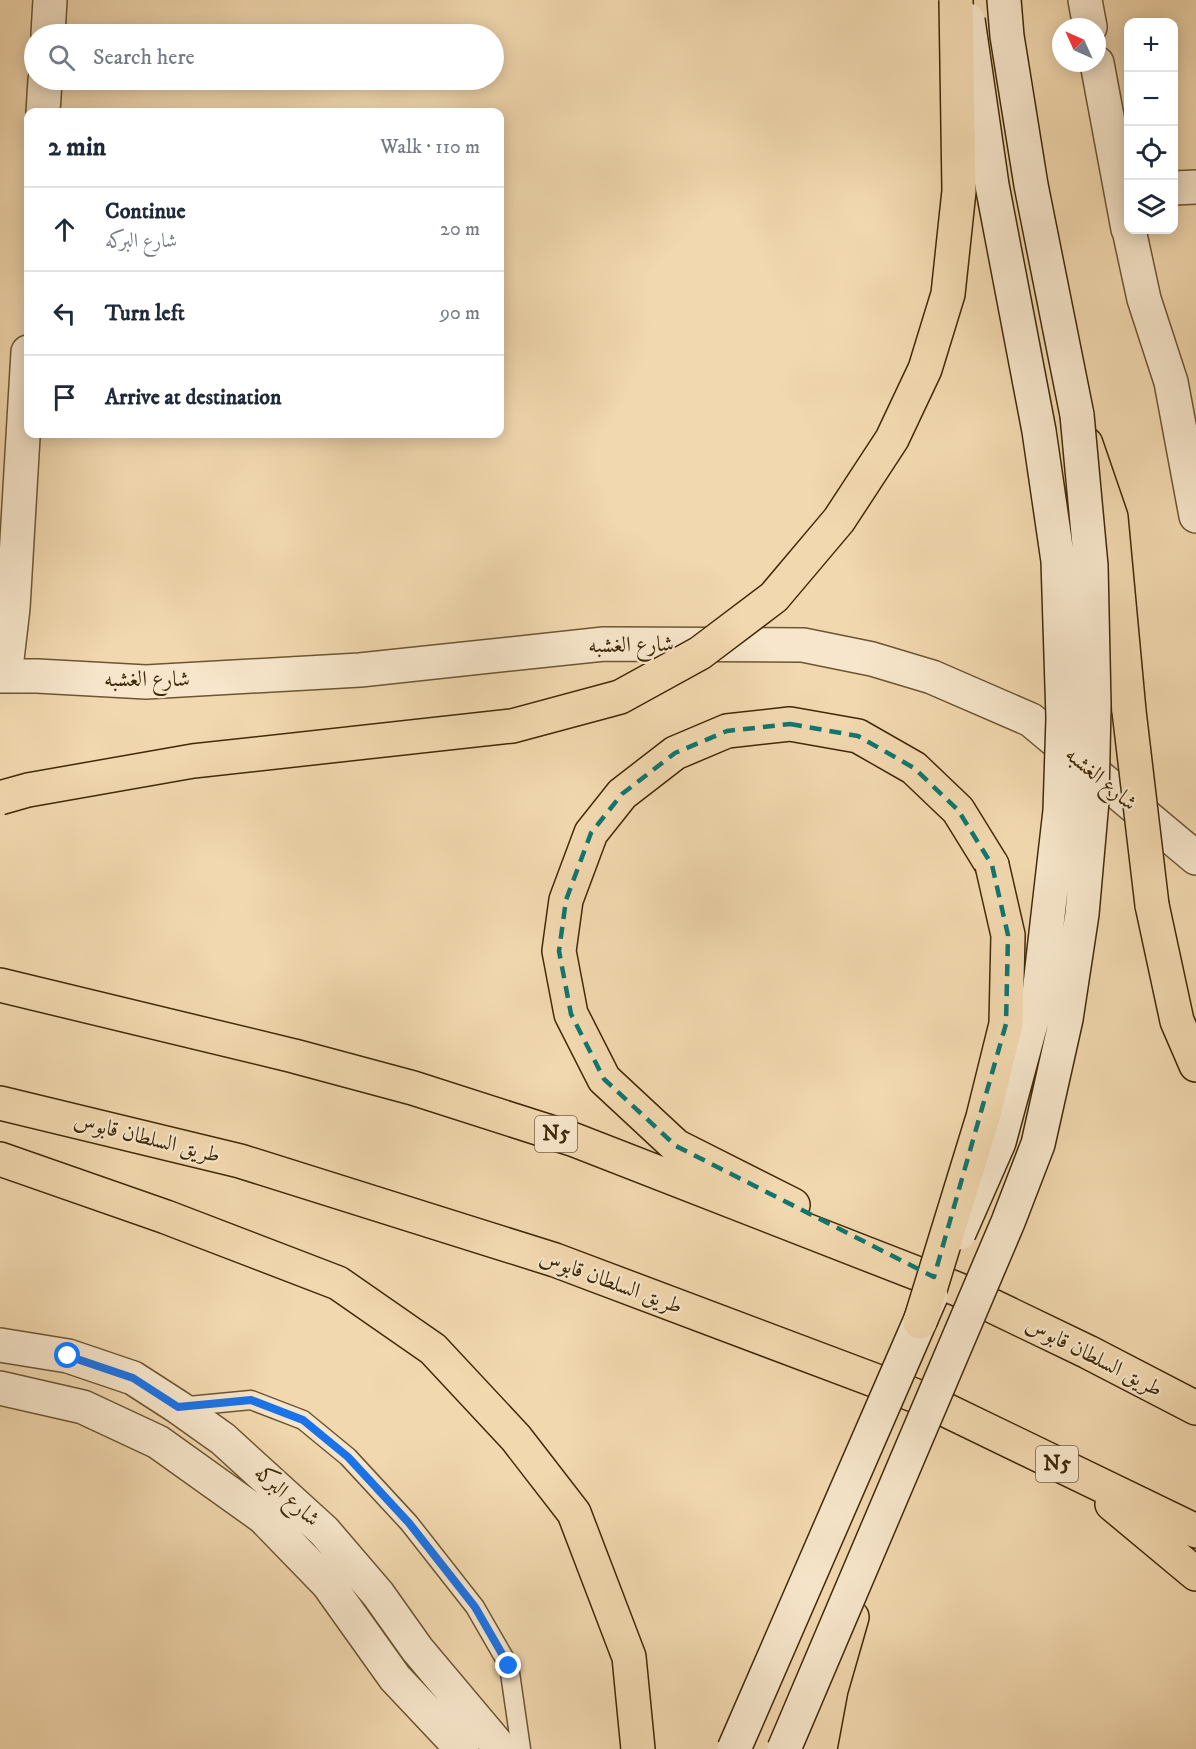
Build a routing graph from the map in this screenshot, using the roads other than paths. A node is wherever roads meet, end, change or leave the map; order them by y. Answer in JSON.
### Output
{"nodes":[{"id":1,"x":50,"y":0,"type":"edge"},
{"id":2,"x":956,"y":0,"type":"edge"},
{"id":3,"x":966,"y":0,"type":"edge"},
{"id":4,"x":1004,"y":0,"type":"edge"},
{"id":5,"x":1085,"y":0,"type":"edge"},
{"id":6,"x":1088,"y":18,"type":"edge"},
{"id":7,"x":49,"y":24,"type":"edge"},
{"id":8,"x":1099,"y":72,"type":"edge"},
{"id":9,"x":44,"y":90,"type":"edge"},
{"id":10,"x":43,"y":108,"type":"edge"},
{"id":11,"x":1196,"y":187,"type":"edge"},
{"id":12,"x":1178,"y":188,"type":"edge"},
{"id":13,"x":1124,"y":189,"type":"edge"},
{"id":14,"x":1130,"y":234,"type":"edge"},
{"id":15,"x":1077,"y":415,"type":"junction"},
{"id":16,"x":24,"y":420,"type":"edge"},
{"id":17,"x":1196,"y":516,"type":"edge"},
{"id":18,"x":3,"y":676,"type":"edge"},
{"id":19,"x":0,"y":798,"type":"edge"},
{"id":20,"x":1196,"y":858,"type":"edge"},
{"id":21,"x":0,"y":986,"type":"edge"},
{"id":22,"x":1196,"y":1065,"type":"edge"},
{"id":23,"x":0,"y":1103,"type":"edge"},
{"id":24,"x":0,"y":1159,"type":"edge"},
{"id":25,"x":957,"y":1289,"type":"junction"},
{"id":26,"x":920,"y":1322,"type":"junction"},
{"id":27,"x":0,"y":1345,"type":"edge"},
{"id":28,"x":0,"y":1388,"type":"edge"},
{"id":29,"x":919,"y":1397,"type":"junction"},
{"id":30,"x":178,"y":1407,"type":"junction"},
{"id":31,"x":1196,"y":1408,"type":"edge"},
{"id":32,"x":1196,"y":1531,"type":"edge"},
{"id":33,"x":877,"y":1533,"type":"junction"},
{"id":34,"x":1196,"y":1574,"type":"edge"},
{"id":35,"x":462,"y":1749,"type":"edge"},
{"id":36,"x":501,"y":1749,"type":"edge"},
{"id":37,"x":521,"y":1749,"type":"edge"},
{"id":38,"x":638,"y":1749,"type":"edge"},
{"id":39,"x":734,"y":1749,"type":"edge"},
{"id":40,"x":784,"y":1749,"type":"edge"},
{"id":41,"x":820,"y":1749,"type":"edge"}],
"edges":[{"from":1,"to":7,"type":"main road"},
{"from":2,"to":19,"type":"highway","bridge":true},
{"from":3,"to":26,"type":"main road","bridge":true},
{"from":4,"to":15,"type":"main road"},
{"from":5,"to":6,"type":"main road"},
{"from":8,"to":13,"type":"main road"},
{"from":9,"to":10,"type":"main road"},
{"from":11,"to":12,"type":"main road"},
{"from":14,"to":17,"type":"main road"},
{"from":15,"to":22,"type":"highway","bridge":true},
{"from":15,"to":33,"type":"main road","bridge":true},
{"from":16,"to":18,"type":"main road","name":"شارع الغشبه"},
{"from":18,"to":20,"type":"main road","name":"شارع الغشبه"},
{"from":21,"to":25,"type":"highway","name":"طريق السلطان قابوس","number":"N5"},
{"from":23,"to":29,"type":"highway","name":"طريق السلطان قابوس","number":"N5"},
{"from":24,"to":38,"type":"highway"},
{"from":25,"to":26,"type":"highway","bridge":true},
{"from":25,"to":31,"type":"highway","name":"طريق السلطان قابوس","number":"N5"},
{"from":26,"to":39,"type":"main road","bridge":true},
{"from":27,"to":30,"type":"main road","name":"شارع البركه"},
{"from":28,"to":35,"type":"main road","name":"شارع البركه"},
{"from":29,"to":32,"type":"highway","name":"طريق السلطان قابوس","number":"N5"},
{"from":29,"to":34,"type":"highway"},
{"from":30,"to":36,"type":"main road","name":"شارع البركه"},
{"from":30,"to":37,"type":"lane"},
{"from":33,"to":40,"type":"main road","bridge":true},
{"from":33,"to":41,"type":"highway","bridge":true}]}
